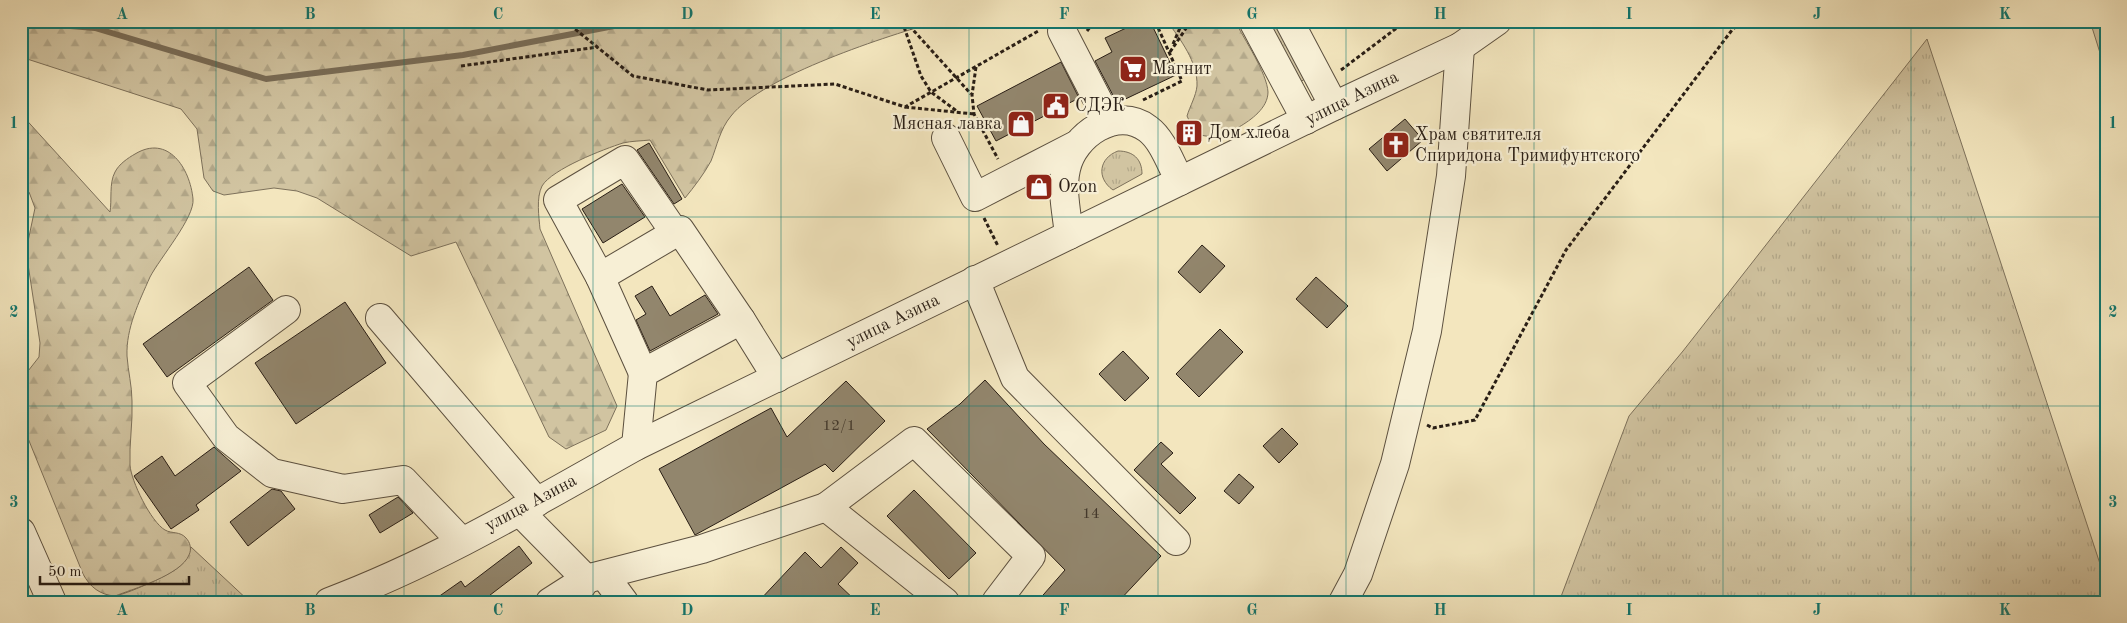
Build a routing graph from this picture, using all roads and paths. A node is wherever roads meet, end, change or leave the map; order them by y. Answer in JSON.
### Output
{"nodes":[{"id":1,"x":565,"y":21,"type":"edge"},
{"id":2,"x":903,"y":21,"type":"edge"},
{"id":3,"x":1154,"y":21,"type":"edge"},
{"id":4,"x":1183,"y":21,"type":"edge"},
{"id":5,"x":1190,"y":21,"type":"edge"},
{"id":6,"x":1253,"y":21,"type":"edge"},
{"id":7,"x":1289,"y":21,"type":"edge"},
{"id":8,"x":1406,"y":21,"type":"edge"},
{"id":9,"x":1497,"y":21,"type":"edge"},
{"id":10,"x":1742,"y":21,"type":"edge"},
{"id":11,"x":1055,"y":28,"type":"joint"},
{"id":12,"x":598,"y":47,"type":"junction"},
{"id":13,"x":1460,"y":47,"type":"junction"},
{"id":14,"x":1169,"y":53,"type":"junction"},
{"id":15,"x":461,"y":66,"type":"dead end"},
{"id":16,"x":976,"y":66,"type":"junction"},
{"id":17,"x":956,"y":78,"type":"junction"},
{"id":18,"x":931,"y":92,"type":"junction"},
{"id":19,"x":972,"y":95,"type":"junction"},
{"id":20,"x":1328,"y":95,"type":"junction"},
{"id":21,"x":1140,"y":102,"type":"dead end"},
{"id":22,"x":906,"y":106,"type":"junction"},
{"id":23,"x":958,"y":112,"type":"junction"},
{"id":24,"x":974,"y":114,"type":"junction"},
{"id":25,"x":1306,"y":120,"type":"junction"},
{"id":26,"x":1109,"y":122,"type":"junction"},
{"id":27,"x":946,"y":138,"type":"dead end"},
{"id":28,"x":1076,"y":145,"type":"junction"},
{"id":29,"x":1009,"y":179,"type":"junction"},
{"id":30,"x":1180,"y":181,"type":"junction"},
{"id":31,"x":974,"y":197,"type":"junction"},
{"id":32,"x":675,"y":233,"type":"junction"},
{"id":33,"x":1069,"y":235,"type":"junction"},
{"id":34,"x":1006,"y":265,"type":"junction"},
{"id":35,"x":600,"y":277,"type":"junction"},
{"id":36,"x":975,"y":280,"type":"junction"},
{"id":37,"x":286,"y":310,"type":"dead end"},
{"id":38,"x":380,"y":318,"type":"dead end"},
{"id":39,"x":741,"y":320,"type":"junction"},
{"id":40,"x":643,"y":373,"type":"junction"},
{"id":41,"x":777,"y":378,"type":"junction"},
{"id":42,"x":1407,"y":414,"type":"junction"},
{"id":43,"x":636,"y":446,"type":"junction"},
{"id":44,"x":528,"y":506,"type":"junction"},
{"id":45,"x":826,"y":507,"type":"junction"},
{"id":46,"x":21,"y":532,"type":"edge"},
{"id":47,"x":461,"y":541,"type":"junction"},
{"id":48,"x":1176,"y":541,"type":"dead end"},
{"id":49,"x":595,"y":577,"type":"junction"},
{"id":50,"x":52,"y":602,"type":"edge"},
{"id":51,"x":329,"y":602,"type":"edge"},
{"id":52,"x":550,"y":602,"type":"edge"},
{"id":53,"x":571,"y":602,"type":"edge"},
{"id":54,"x":624,"y":602,"type":"edge"},
{"id":55,"x":944,"y":602,"type":"edge"},
{"id":56,"x":996,"y":602,"type":"edge"},
{"id":57,"x":1343,"y":602,"type":"edge"}],
"edges":[{"from":1,"to":12,"type":"path"},
{"from":2,"to":17,"type":"path"},
{"from":2,"to":18,"type":"path"},
{"from":3,"to":14,"type":"path"},
{"from":4,"to":14,"type":"path"},
{"from":5,"to":14,"type":"path"},
{"from":6,"to":25,"type":"street"},
{"from":7,"to":20,"type":"street"},
{"from":8,"to":20,"type":"path"},
{"from":9,"to":13,"type":"street","name":"улица Азина"},
{"from":10,"to":42,"type":"path"},
{"from":11,"to":16,"type":"path"},
{"from":11,"to":26,"type":"street"},
{"from":12,"to":15,"type":"path"},
{"from":12,"to":22,"type":"path"},
{"from":13,"to":20,"type":"street","name":"улица Азина"},
{"from":13,"to":42,"type":"street"},
{"from":14,"to":21,"type":"path"},
{"from":16,"to":17,"type":"path"},
{"from":16,"to":19,"type":"path"},
{"from":17,"to":18,"type":"path"},
{"from":17,"to":19,"type":"path"},
{"from":18,"to":22,"type":"path"},
{"from":18,"to":23,"type":"path"},
{"from":19,"to":24,"type":"path"},
{"from":20,"to":25,"type":"street","name":"улица Азина"},
{"from":22,"to":23,"type":"path"},
{"from":23,"to":24,"type":"path"},
{"from":24,"to":29,"type":"path"},
{"from":25,"to":30,"type":"street","name":"улица Азина"},
{"from":26,"to":28,"type":"street"},
{"from":26,"to":30,"type":"street"},
{"from":27,"to":31,"type":"street"},
{"from":28,"to":29,"type":"street"},
{"from":28,"to":33,"type":"street"},
{"from":29,"to":31,"type":"street"},
{"from":30,"to":33,"type":"street","name":"улица Азина"},
{"from":31,"to":34,"type":"path"},
{"from":32,"to":35,"type":"street"},
{"from":32,"to":35,"type":"street"},
{"from":32,"to":39,"type":"street"},
{"from":33,"to":34,"type":"street","name":"улица Азина"},
{"from":34,"to":36,"type":"street","name":"улица Азина"},
{"from":35,"to":40,"type":"street"},
{"from":36,"to":41,"type":"street","name":"улица Азина"},
{"from":36,"to":48,"type":"street"},
{"from":37,"to":47,"type":"street"},
{"from":38,"to":44,"type":"street"},
{"from":39,"to":40,"type":"street"},
{"from":39,"to":41,"type":"street"},
{"from":40,"to":43,"type":"street"},
{"from":41,"to":43,"type":"street","name":"улица Азина"},
{"from":42,"to":57,"type":"street"},
{"from":43,"to":44,"type":"street","name":"улица Азина"},
{"from":44,"to":47,"type":"street","name":"улица Азина"},
{"from":44,"to":49,"type":"street"},
{"from":45,"to":49,"type":"street"},
{"from":45,"to":55,"type":"street"},
{"from":45,"to":56,"type":"street"},
{"from":46,"to":50,"type":"street"},
{"from":47,"to":51,"type":"street","name":"улица Азина"},
{"from":49,"to":52,"type":"street"},
{"from":49,"to":53,"type":"street"},
{"from":49,"to":54,"type":"street"}]}
